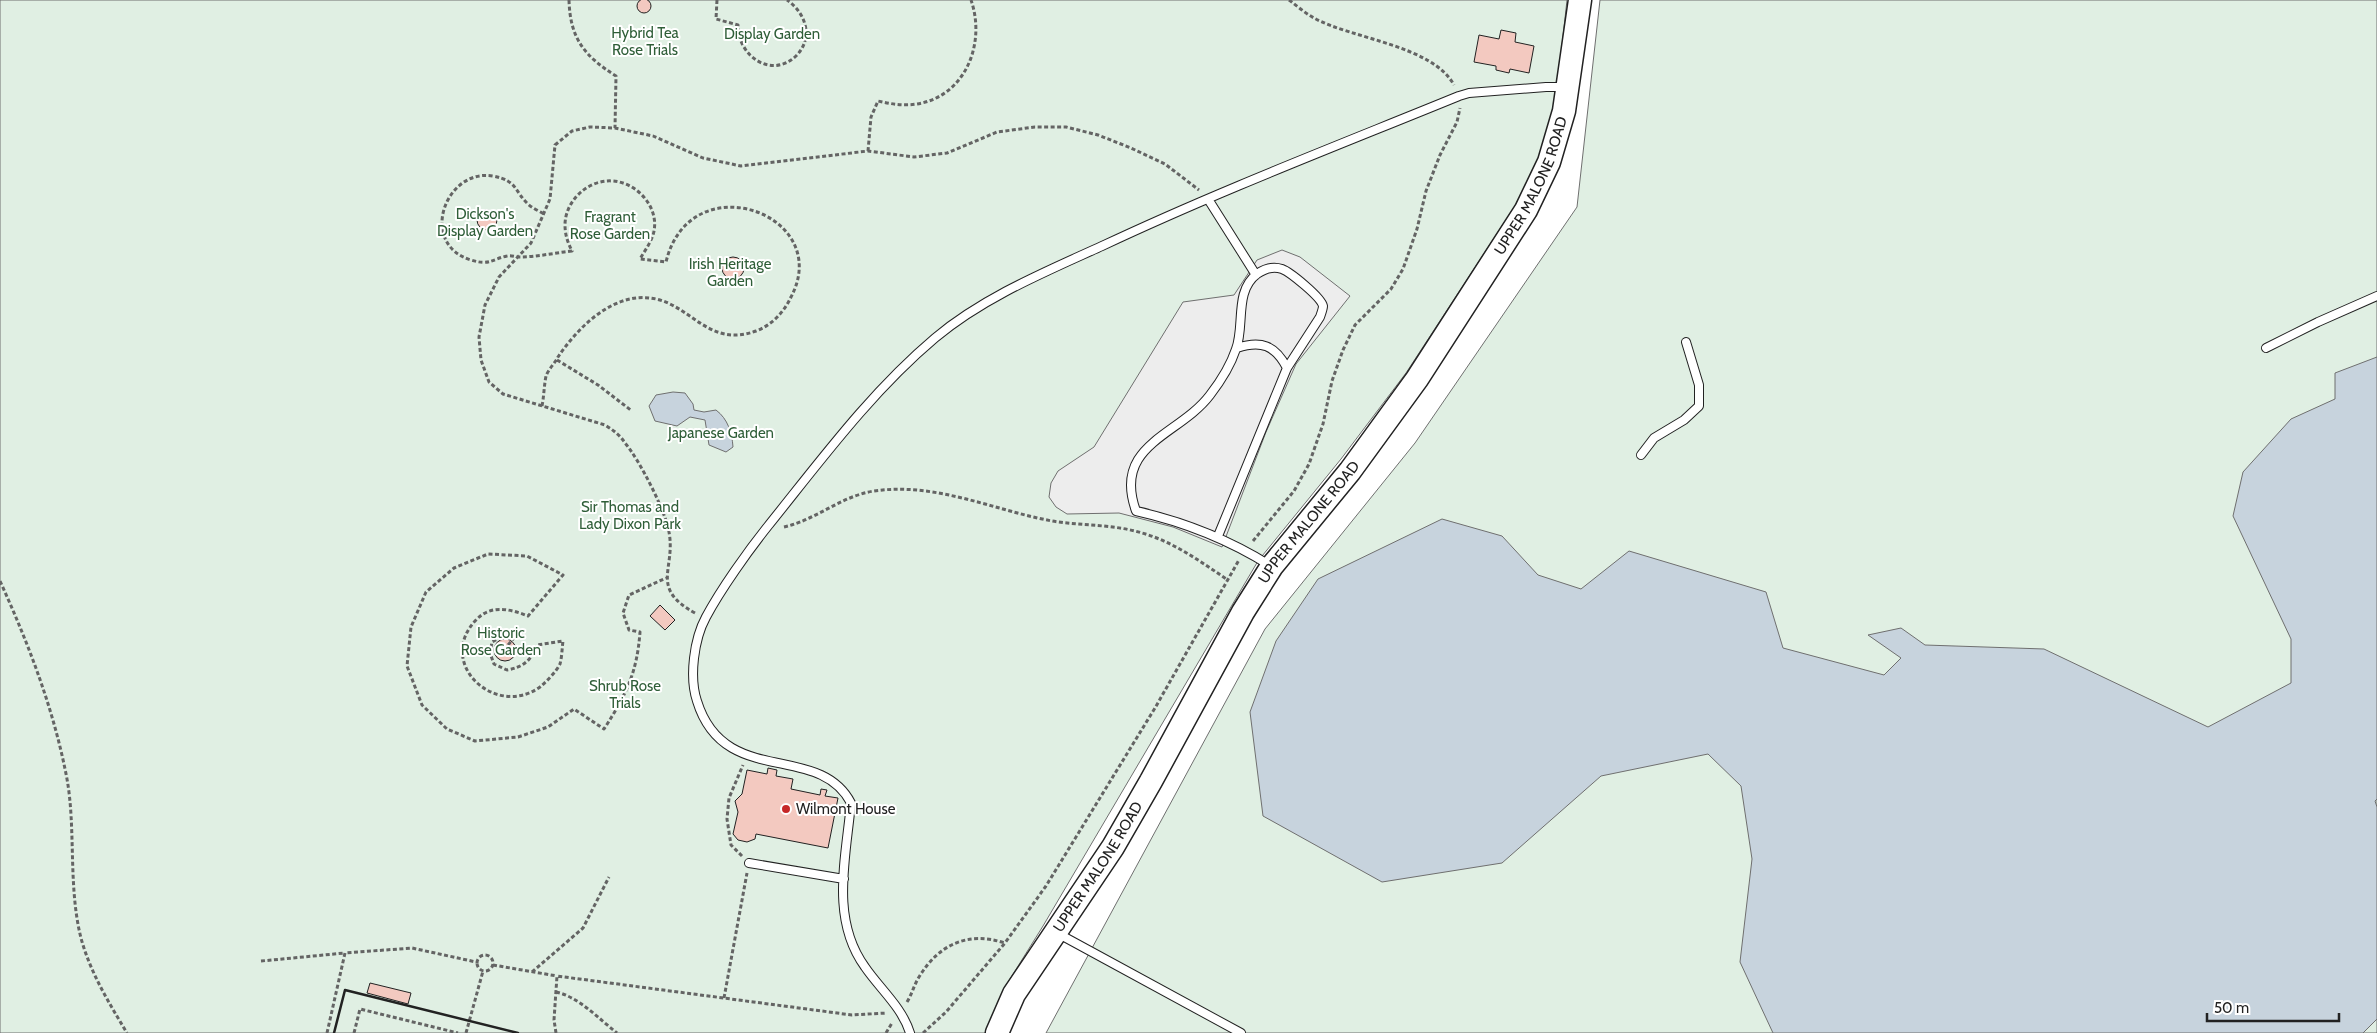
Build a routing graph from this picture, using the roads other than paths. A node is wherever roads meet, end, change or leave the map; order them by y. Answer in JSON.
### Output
{"nodes":[{"id":1,"x":1580,"y":0,"type":"edge"},
{"id":2,"x":1568,"y":88,"type":"junction"},
{"id":3,"x":1208,"y":199,"type":"junction"},
{"id":4,"x":1256,"y":274,"type":"junction"},
{"id":5,"x":2377,"y":296,"type":"edge"},
{"id":6,"x":1686,"y":342,"type":"dead end"},
{"id":7,"x":1237,"y":348,"type":"junction"},
{"id":8,"x":2266,"y":348,"type":"dead end"},
{"id":9,"x":1287,"y":368,"type":"junction"},
{"id":10,"x":1641,"y":455,"type":"dead end"},
{"id":11,"x":1218,"y":536,"type":"junction"},
{"id":12,"x":1272,"y":566,"type":"junction"},
{"id":13,"x":749,"y":863,"type":"road end"},
{"id":14,"x":844,"y":879,"type":"junction"},
{"id":15,"x":1056,"y":932,"type":"junction"},
{"id":16,"x":910,"y":1033,"type":"edge"},
{"id":17,"x":997,"y":1033,"type":"edge"},
{"id":18,"x":1241,"y":1033,"type":"edge"}],
"edges":[{"from":1,"to":2,"type":"main road","name":"UPPER MALONE ROAD"},
{"from":2,"to":3,"type":"lane"},
{"from":2,"to":12,"type":"main road","name":"UPPER MALONE ROAD"},
{"from":3,"to":4,"type":"lane"},
{"from":3,"to":14,"type":"lane"},
{"from":4,"to":7,"type":"lane"},
{"from":4,"to":9,"type":"lane"},
{"from":5,"to":8,"type":"lane"},
{"from":6,"to":10,"type":"lane"},
{"from":7,"to":9,"type":"lane"},
{"from":7,"to":11,"type":"lane"},
{"from":9,"to":11,"type":"lane"},
{"from":11,"to":12,"type":"lane"},
{"from":12,"to":15,"type":"main road","name":"UPPER MALONE ROAD"},
{"from":13,"to":14,"type":"lane"},
{"from":14,"to":16,"type":"lane"},
{"from":15,"to":17,"type":"main road","name":"UPPER MALONE ROAD"},
{"from":15,"to":18,"type":"lane"}]}
